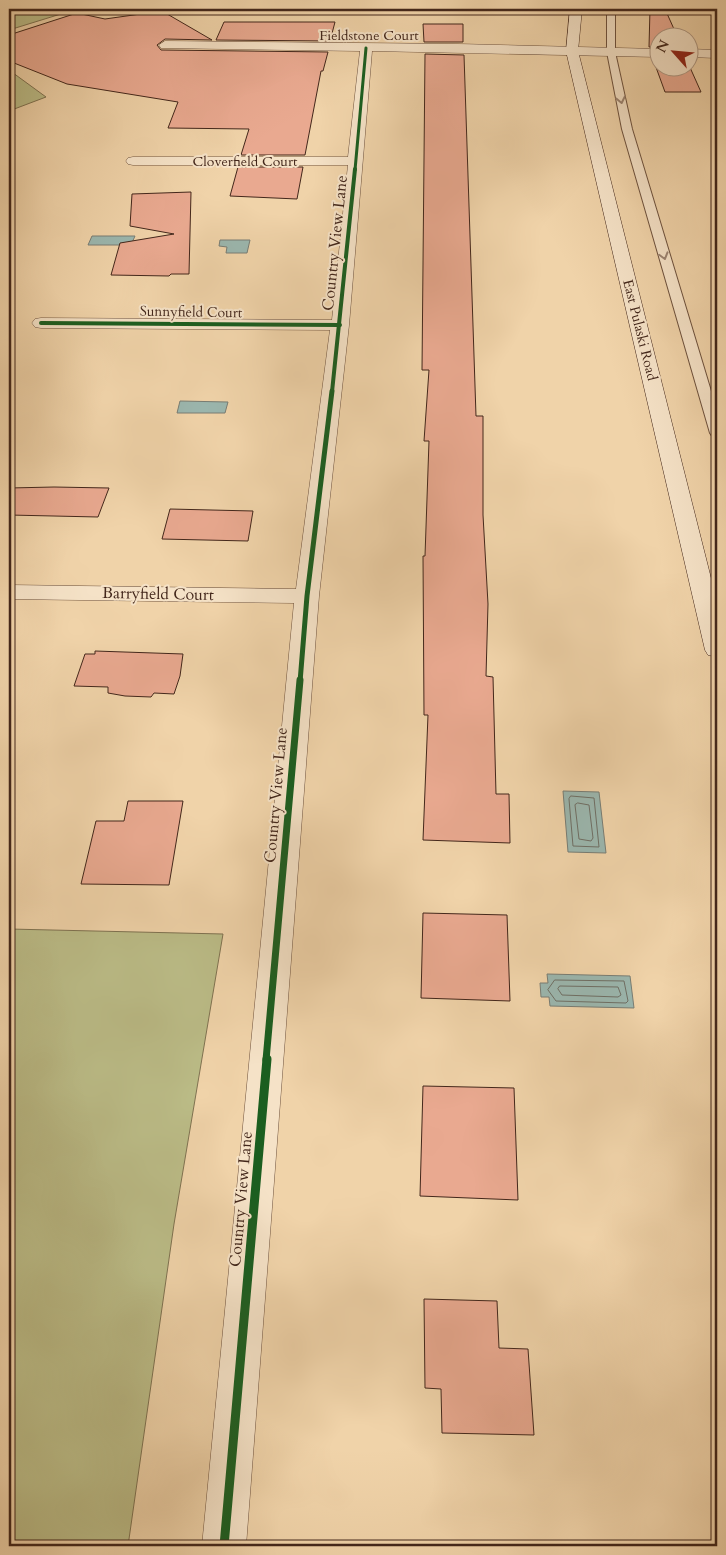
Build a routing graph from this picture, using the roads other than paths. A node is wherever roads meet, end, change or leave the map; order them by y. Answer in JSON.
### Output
{"nodes":[{"id":1,"x":576,"y":9,"type":"edge"},
{"id":2,"x":611,"y":9,"type":"edge"},
{"id":3,"x":165,"y":45,"type":"dead end"},
{"id":4,"x":366,"y":48,"type":"junction"},
{"id":5,"x":572,"y":51,"type":"junction"},
{"id":6,"x":611,"y":52,"type":"junction"},
{"id":7,"x":648,"y":53,"type":"edge"},
{"id":8,"x":698,"y":53,"type":"edge"},
{"id":9,"x":717,"y":54,"type":"edge"},
{"id":10,"x":133,"y":160,"type":"dead end"},
{"id":11,"x":356,"y":162,"type":"junction"},
{"id":12,"x":41,"y":323,"type":"dead end"},
{"id":13,"x":340,"y":326,"type":"junction"},
{"id":14,"x":717,"y":433,"type":"edge"},
{"id":15,"x":9,"y":592,"type":"edge"},
{"id":16,"x":307,"y":596,"type":"junction"},
{"id":17,"x":717,"y":650,"type":"edge"},
{"id":18,"x":224,"y":1546,"type":"edge"}],
"edges":[{"from":1,"to":5,"type":"street","name":"East Pulaski Road"},
{"from":2,"to":6,"type":"lane"},
{"from":3,"to":4,"type":"street","name":"Fieldstone Court"},
{"from":4,"to":5,"type":"street","name":"Fieldstone Court"},
{"from":4,"to":11,"type":"street","name":"Country View Lane"},
{"from":5,"to":6,"type":"street","name":"Fieldstone Court"},
{"from":5,"to":17,"type":"street","name":"East Pulaski Road"},
{"from":6,"to":7,"type":"street","name":"Fieldstone Court"},
{"from":6,"to":14,"type":"lane","one_way":true},
{"from":8,"to":9,"type":"street"},
{"from":10,"to":11,"type":"street","name":"Cloverfield Court"},
{"from":11,"to":13,"type":"street","name":"Country View Lane"},
{"from":12,"to":13,"type":"street","name":"Sunnyfield Court"},
{"from":13,"to":16,"type":"street","name":"Country View Lane"},
{"from":15,"to":16,"type":"street","name":"Barryfield Court"},
{"from":16,"to":18,"type":"street","name":"Country View Lane"}]}
